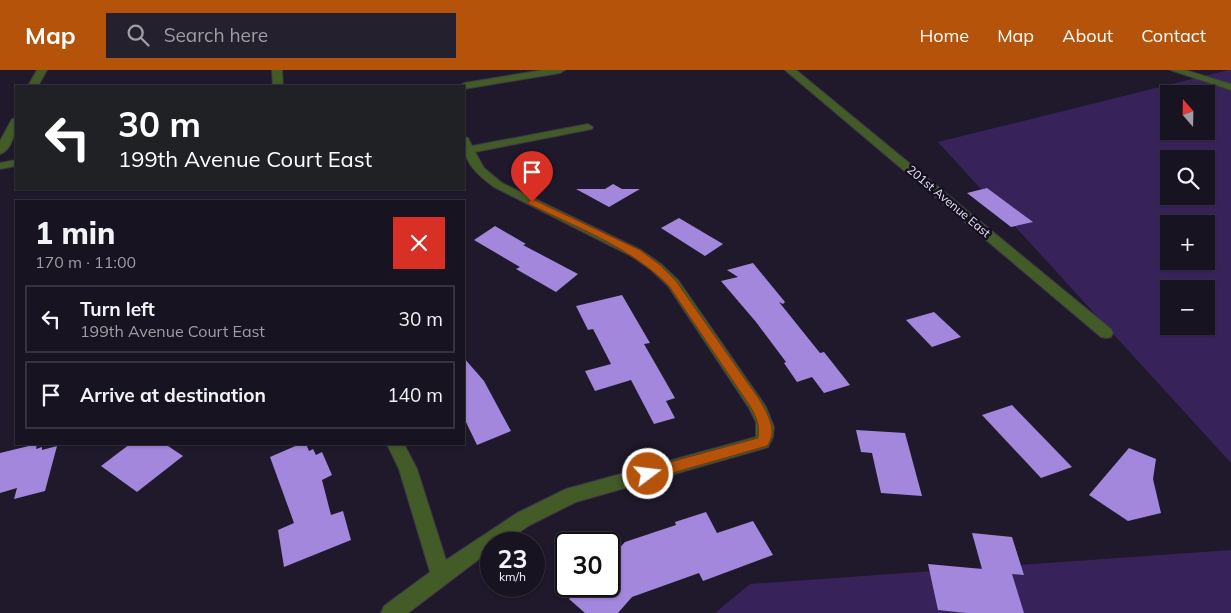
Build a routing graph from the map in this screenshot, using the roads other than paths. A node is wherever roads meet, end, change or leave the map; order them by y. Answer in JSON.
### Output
{"nodes":[{"id":1,"x":42,"y":70,"type":"edge"},
{"id":2,"x":277,"y":70,"type":"edge"},
{"id":3,"x":560,"y":70,"type":"edge"},
{"id":4,"x":790,"y":70,"type":"edge"},
{"id":5,"x":1175,"y":70,"type":"edge"},
{"id":6,"x":34,"y":85,"type":"edge"},
{"id":7,"x":278,"y":85,"type":"edge"},
{"id":8,"x":465,"y":86,"type":"edge"},
{"id":9,"x":1231,"y":87,"type":"edge"},
{"id":10,"x":15,"y":124,"type":"edge"},
{"id":11,"x":588,"y":127,"type":"dead end"},
{"id":12,"x":466,"y":145,"type":"edge"},
{"id":13,"x":0,"y":151,"type":"edge"},
{"id":14,"x":15,"y":163,"type":"edge"},
{"id":15,"x":0,"y":166,"type":"edge"},
{"id":16,"x":1106,"y":333,"type":"dead end"},
{"id":17,"x":396,"y":445,"type":"edge"},
{"id":18,"x":440,"y":576,"type":"junction"},
{"id":19,"x":391,"y":613,"type":"edge"}],
"edges":[{"from":1,"to":6,"type":"street"},
{"from":2,"to":7,"type":"street"},
{"from":3,"to":8,"type":"street"},
{"from":4,"to":16,"type":"street","name":"201st Avenue East"},
{"from":5,"to":9,"type":"street"},
{"from":10,"to":13,"type":"street"},
{"from":11,"to":12,"type":"street"},
{"from":12,"to":18,"type":"street"},
{"from":14,"to":15,"type":"street"},
{"from":17,"to":18,"type":"street"},
{"from":18,"to":19,"type":"street"}]}
